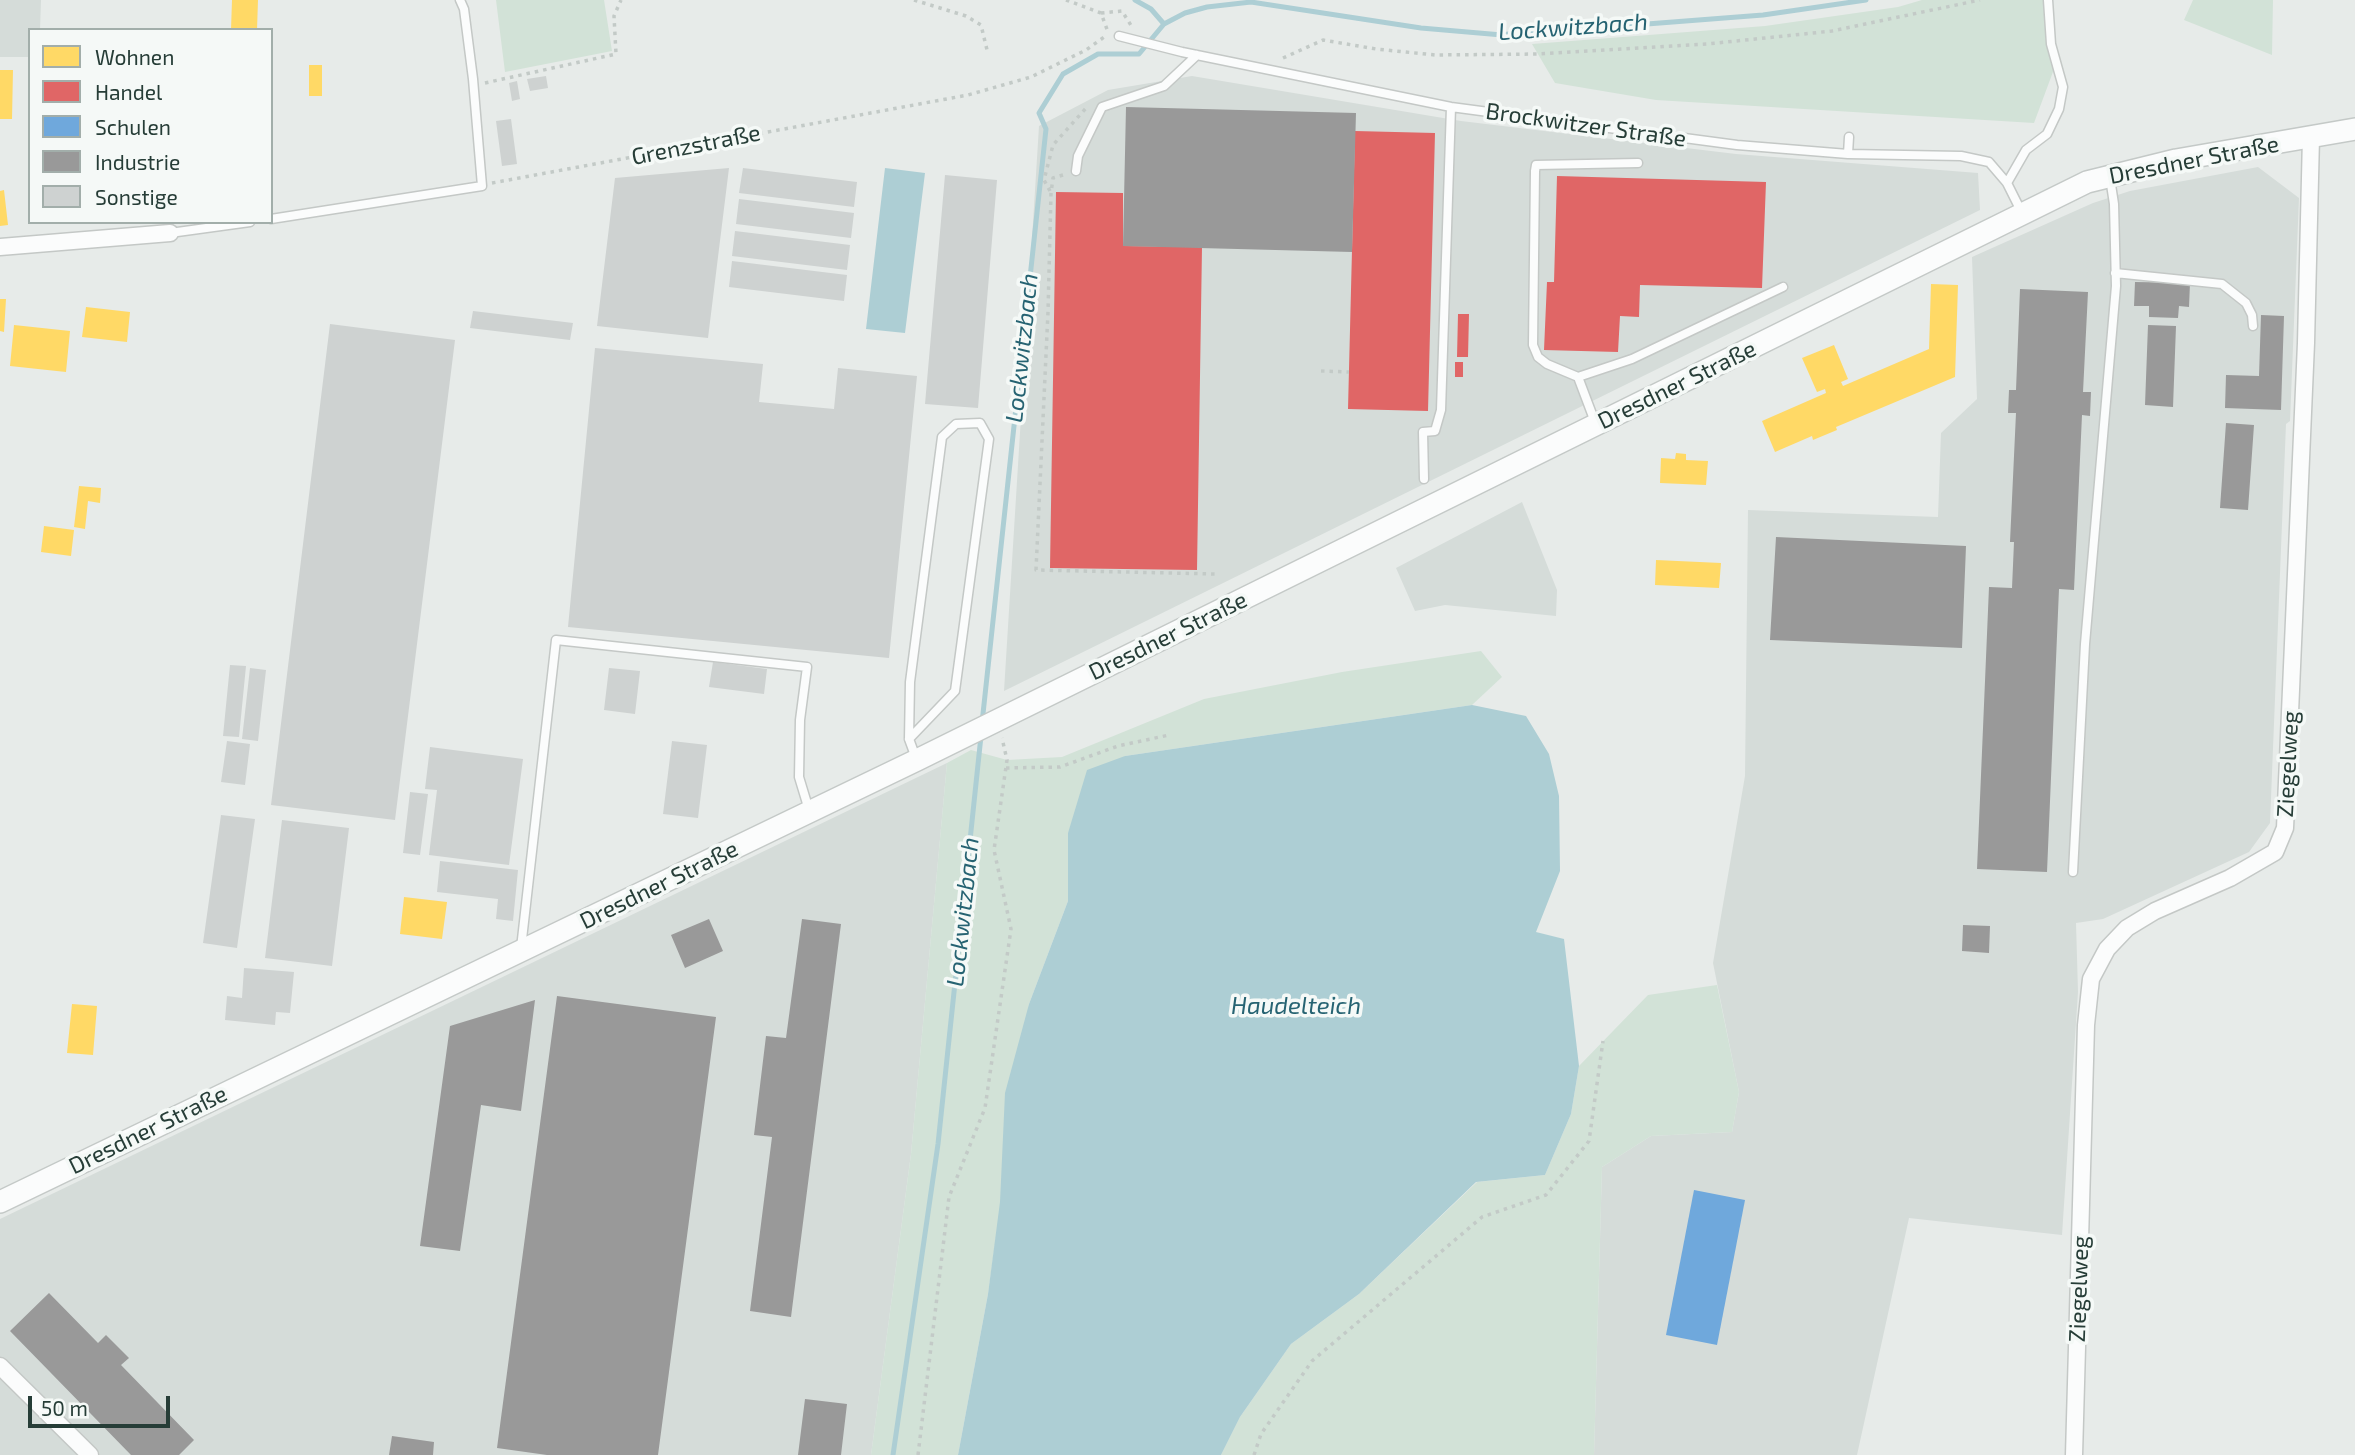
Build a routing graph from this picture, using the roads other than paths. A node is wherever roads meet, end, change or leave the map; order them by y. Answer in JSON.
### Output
{"nodes":[{"id":1,"x":460,"y":0,"type":"edge"},
{"id":2,"x":2048,"y":0,"type":"edge"},
{"id":3,"x":1124,"y":37,"type":"road end"},
{"id":4,"x":1197,"y":55,"type":"junction"},
{"id":5,"x":1451,"y":107,"type":"junction"},
{"id":6,"x":2355,"y":129,"type":"edge"},
{"id":7,"x":1849,"y":137,"type":"dead end"},
{"id":8,"x":2311,"y":137,"type":"junction"},
{"id":9,"x":1848,"y":153,"type":"junction"},
{"id":10,"x":1637,"y":163,"type":"dead end"},
{"id":11,"x":1076,"y":171,"type":"dead end"},
{"id":12,"x":2109,"y":175,"type":"junction"},
{"id":13,"x":2007,"y":183,"type":"junction"},
{"id":14,"x":2022,"y":214,"type":"junction"},
{"id":15,"x":273,"y":219,"type":"edge"},
{"id":16,"x":235,"y":224,"type":"edge"},
{"id":17,"x":170,"y":233,"type":"joint"},
{"id":18,"x":0,"y":247,"type":"edge"},
{"id":19,"x":2116,"y":273,"type":"junction"},
{"id":20,"x":1783,"y":287,"type":"dead end"},
{"id":21,"x":2253,"y":326,"type":"dead end"},
{"id":22,"x":1578,"y":377,"type":"junction"},
{"id":23,"x":1596,"y":425,"type":"junction"},
{"id":24,"x":1424,"y":478,"type":"dead end"},
{"id":25,"x":909,"y":740,"type":"junction"},
{"id":26,"x":917,"y":760,"type":"junction"},
{"id":27,"x":809,"y":812,"type":"junction"},
{"id":28,"x":2073,"y":872,"type":"dead end"},
{"id":29,"x":520,"y":951,"type":"junction"},
{"id":30,"x":0,"y":1202,"type":"edge"},
{"id":31,"x":0,"y":1366,"type":"edge"},
{"id":32,"x":90,"y":1455,"type":"edge"},
{"id":33,"x":2074,"y":1455,"type":"edge"}],
"edges":[{"from":1,"to":15,"type":"lane"},
{"from":2,"to":13,"type":"lane"},
{"from":3,"to":4,"type":"lane","name":"Brockwitzer Straße"},
{"from":4,"to":5,"type":"lane","name":"Brockwitzer Straße"},
{"from":4,"to":11,"type":"lane"},
{"from":5,"to":9,"type":"lane","name":"Brockwitzer Straße"},
{"from":5,"to":24,"type":"lane"},
{"from":6,"to":8,"type":"main road","name":"Dresdner Straße"},
{"from":7,"to":9,"type":"lane"},
{"from":8,"to":12,"type":"main road","name":"Dresdner Straße"},
{"from":8,"to":33,"type":"street","name":"Ziegelweg"},
{"from":9,"to":13,"type":"lane","name":"Brockwitzer Straße"},
{"from":10,"to":22,"type":"lane"},
{"from":12,"to":14,"type":"main road","name":"Dresdner Straße"},
{"from":12,"to":19,"type":"lane"},
{"from":13,"to":14,"type":"lane","name":"Brockwitzer Straße"},
{"from":14,"to":23,"type":"main road","name":"Dresdner Straße"},
{"from":16,"to":17,"type":"lane"},
{"from":17,"to":18,"type":"street"},
{"from":19,"to":21,"type":"lane"},
{"from":19,"to":28,"type":"lane"},
{"from":20,"to":22,"type":"lane"},
{"from":22,"to":23,"type":"lane"},
{"from":23,"to":26,"type":"main road","name":"Dresdner Straße"},
{"from":25,"to":25,"type":"lane"},
{"from":25,"to":26,"type":"lane"},
{"from":26,"to":27,"type":"main road","name":"Dresdner Straße"},
{"from":27,"to":29,"type":"main road","name":"Dresdner Straße"},
{"from":27,"to":29,"type":"lane"},
{"from":29,"to":30,"type":"main road","name":"Dresdner Straße"},
{"from":31,"to":32,"type":"street"}]}
